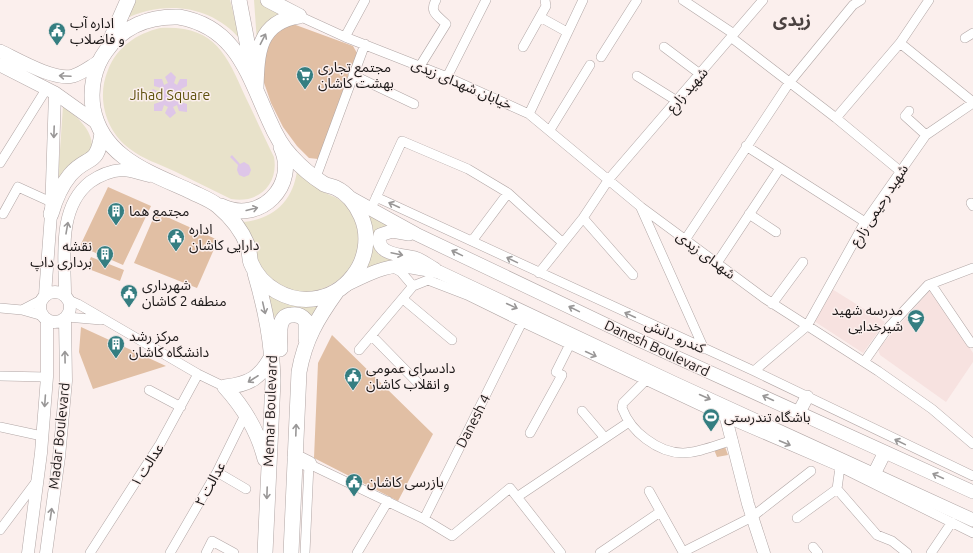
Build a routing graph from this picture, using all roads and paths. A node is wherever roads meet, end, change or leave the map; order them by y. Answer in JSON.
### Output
{"nodes":[{"id":1,"x":120,"y":0,"type":"edge"},
{"id":2,"x":128,"y":0,"type":"edge"},
{"id":3,"x":239,"y":0,"type":"edge"},
{"id":4,"x":268,"y":0,"type":"edge"},
{"id":5,"x":365,"y":0,"type":"edge"},
{"id":6,"x":436,"y":0,"type":"edge"},
{"id":7,"x":486,"y":0,"type":"edge"},
{"id":8,"x":545,"y":0,"type":"edge"},
{"id":9,"x":583,"y":0,"type":"edge"},
{"id":10,"x":637,"y":0,"type":"edge"},
{"id":11,"x":763,"y":0,"type":"edge"},
{"id":12,"x":929,"y":0,"type":"edge"},
{"id":13,"x":687,"y":1,"type":"edge"},
{"id":14,"x":857,"y":3,"type":"edge"},
{"id":15,"x":299,"y":16,"type":"junction"},
{"id":16,"x":540,"y":17,"type":"junction"},
{"id":17,"x":120,"y":20,"type":"junction"},
{"id":18,"x":567,"y":32,"type":"junction"},
{"id":19,"x":733,"y":36,"type":"junction"},
{"id":20,"x":345,"y":37,"type":"junction"},
{"id":21,"x":900,"y":43,"type":"junction"},
{"id":22,"x":365,"y":44,"type":"junction"},
{"id":23,"x":523,"y":47,"type":"dead end"},
{"id":24,"x":664,"y":47,"type":"dead end"},
{"id":25,"x":0,"y":51,"type":"edge"},
{"id":26,"x":103,"y":56,"type":"junction"},
{"id":27,"x":601,"y":57,"type":"dead end"},
{"id":28,"x":0,"y":65,"type":"edge"},
{"id":29,"x":590,"y":65,"type":"dead end"},
{"id":30,"x":420,"y":66,"type":"junction"},
{"id":31,"x":700,"y":74,"type":"junction"},
{"id":32,"x":353,"y":75,"type":"junction"},
{"id":33,"x":637,"y":76,"type":"dead end"},
{"id":34,"x":447,"y":77,"type":"junction"},
{"id":35,"x":789,"y":83,"type":"junction"},
{"id":36,"x":51,"y":90,"type":"junction"},
{"id":37,"x":255,"y":91,"type":"junction"},
{"id":38,"x":676,"y":101,"type":"junction"},
{"id":39,"x":973,"y":103,"type":"edge"},
{"id":40,"x":414,"y":104,"type":"dead end"},
{"id":41,"x":909,"y":111,"type":"dead end"},
{"id":42,"x":529,"y":114,"type":"junction"},
{"id":43,"x":836,"y":118,"type":"junction"},
{"id":44,"x":99,"y":128,"type":"junction"},
{"id":45,"x":550,"y":130,"type":"junction"},
{"id":46,"x":926,"y":135,"type":"junction"},
{"id":47,"x":279,"y":141,"type":"junction"},
{"id":48,"x":746,"y":146,"type":"junction"},
{"id":49,"x":0,"y":162,"type":"edge"},
{"id":50,"x":780,"y":168,"type":"junction"},
{"id":51,"x":900,"y":171,"type":"junction"},
{"id":52,"x":316,"y":177,"type":"junction"},
{"id":53,"x":165,"y":179,"type":"junction"},
{"id":54,"x":609,"y":179,"type":"junction"},
{"id":55,"x":508,"y":193,"type":"junction"},
{"id":56,"x":346,"y":195,"type":"junction"},
{"id":57,"x":215,"y":203,"type":"junction"},
{"id":58,"x":374,"y":203,"type":"junction"},
{"id":59,"x":641,"y":207,"type":"junction"},
{"id":60,"x":51,"y":208,"type":"junction"},
{"id":61,"x":3,"y":214,"type":"dead end"},
{"id":62,"x":749,"y":214,"type":"junction"},
{"id":63,"x":583,"y":218,"type":"junction"},
{"id":64,"x":865,"y":222,"type":"junction"},
{"id":65,"x":776,"y":232,"type":"dead end"},
{"id":66,"x":428,"y":240,"type":"junction"},
{"id":67,"x":685,"y":240,"type":"junction"},
{"id":68,"x":472,"y":242,"type":"junction"},
{"id":69,"x":563,"y":243,"type":"junction"},
{"id":70,"x":803,"y":262,"type":"dead end"},
{"id":71,"x":717,"y":263,"type":"junction"},
{"id":72,"x":392,"y":267,"type":"junction"},
{"id":73,"x":973,"y":268,"type":"edge"},
{"id":74,"x":255,"y":270,"type":"junction"},
{"id":75,"x":439,"y":272,"type":"junction"},
{"id":76,"x":539,"y":274,"type":"junction"},
{"id":77,"x":633,"y":275,"type":"dead end"},
{"id":78,"x":931,"y":284,"type":"junction"},
{"id":79,"x":413,"y":286,"type":"junction"},
{"id":80,"x":341,"y":288,"type":"junction"},
{"id":81,"x":43,"y":298,"type":"junction"},
{"id":82,"x":67,"y":298,"type":"junction"},
{"id":83,"x":403,"y":299,"type":"junction"},
{"id":84,"x":603,"y":303,"type":"junction"},
{"id":85,"x":772,"y":304,"type":"junction"},
{"id":86,"x":0,"y":308,"type":"edge"},
{"id":87,"x":22,"y":310,"type":"junction"},
{"id":88,"x":45,"y":318,"type":"junction"},
{"id":89,"x":66,"y":318,"type":"junction"},
{"id":90,"x":595,"y":319,"type":"junction"},
{"id":91,"x":104,"y":320,"type":"junction"},
{"id":92,"x":522,"y":322,"type":"junction"},
{"id":93,"x":807,"y":326,"type":"junction"},
{"id":94,"x":372,"y":336,"type":"junction"},
{"id":95,"x":452,"y":340,"type":"dead end"},
{"id":96,"x":306,"y":342,"type":"junction"},
{"id":97,"x":971,"y":343,"type":"dead end"},
{"id":98,"x":570,"y":344,"type":"junction"},
{"id":99,"x":704,"y":349,"type":"junction"},
{"id":100,"x":359,"y":350,"type":"dead end"},
{"id":101,"x":272,"y":356,"type":"junction"},
{"id":102,"x":864,"y":362,"type":"junction"},
{"id":103,"x":754,"y":372,"type":"junction"},
{"id":104,"x":198,"y":374,"type":"junction"},
{"id":105,"x":0,"y":376,"type":"edge"},
{"id":106,"x":649,"y":376,"type":"junction"},
{"id":107,"x":47,"y":377,"type":"junction"},
{"id":108,"x":273,"y":381,"type":"junction"},
{"id":109,"x":418,"y":383,"type":"dead end"},
{"id":110,"x":225,"y":387,"type":"junction"},
{"id":111,"x":149,"y":390,"type":"dead end"},
{"id":112,"x":807,"y":397,"type":"junction"},
{"id":113,"x":181,"y":406,"type":"junction"},
{"id":114,"x":582,"y":411,"type":"dead end"},
{"id":115,"x":798,"y":412,"type":"junction"},
{"id":116,"x":246,"y":413,"type":"junction"},
{"id":117,"x":726,"y":418,"type":"junction"},
{"id":118,"x":629,"y":422,"type":"junction"},
{"id":119,"x":0,"y":427,"type":"edge"},
{"id":120,"x":769,"y":431,"type":"junction"},
{"id":121,"x":530,"y":433,"type":"dead end"},
{"id":122,"x":42,"y":436,"type":"junction"},
{"id":123,"x":605,"y":438,"type":"junction"},
{"id":124,"x":733,"y":440,"type":"junction"},
{"id":125,"x":973,"y":444,"type":"edge"},
{"id":126,"x":885,"y":452,"type":"junction"},
{"id":127,"x":295,"y":457,"type":"junction"},
{"id":128,"x":309,"y":464,"type":"junction"},
{"id":129,"x":840,"y":467,"type":"junction"},
{"id":130,"x":268,"y":469,"type":"junction"},
{"id":131,"x":811,"y":471,"type":"dead end"},
{"id":132,"x":217,"y":472,"type":"junction"},
{"id":133,"x":874,"y":474,"type":"junction"},
{"id":134,"x":973,"y":476,"type":"edge"},
{"id":135,"x":36,"y":482,"type":"junction"},
{"id":136,"x":246,"y":489,"type":"dead end"},
{"id":137,"x":837,"y":489,"type":"junction"},
{"id":138,"x":650,"y":491,"type":"dead end"},
{"id":139,"x":973,"y":492,"type":"edge"},
{"id":140,"x":517,"y":497,"type":"junction"},
{"id":141,"x":388,"y":502,"type":"junction"},
{"id":142,"x":660,"y":512,"type":"junction"},
{"id":143,"x":752,"y":517,"type":"junction"},
{"id":144,"x":797,"y":518,"type":"dead end"},
{"id":145,"x":424,"y":519,"type":"junction"},
{"id":146,"x":973,"y":520,"type":"edge"},
{"id":147,"x":952,"y":522,"type":"junction"},
{"id":148,"x":0,"y":530,"type":"edge"},
{"id":149,"x":973,"y":533,"type":"edge"},
{"id":150,"x":684,"y":552,"type":"edge"},
{"id":151,"x":28,"y":553,"type":"edge"},
{"id":152,"x":46,"y":553,"type":"edge"},
{"id":153,"x":90,"y":553,"type":"edge"},
{"id":154,"x":170,"y":553,"type":"edge"},
{"id":155,"x":206,"y":553,"type":"edge"},
{"id":156,"x":234,"y":553,"type":"edge"},
{"id":157,"x":265,"y":553,"type":"edge"},
{"id":158,"x":291,"y":553,"type":"edge"},
{"id":159,"x":304,"y":553,"type":"edge"},
{"id":160,"x":357,"y":553,"type":"edge"},
{"id":161,"x":561,"y":553,"type":"edge"},
{"id":162,"x":600,"y":553,"type":"edge"},
{"id":163,"x":764,"y":553,"type":"edge"},
{"id":164,"x":907,"y":553,"type":"edge"},
{"id":165,"x":931,"y":553,"type":"edge"}],
"edges":[{"from":1,"to":17,"type":"main road"},
{"from":2,"to":17,"type":"main road"},
{"from":3,"to":37,"type":"main road"},
{"from":4,"to":15,"type":"main road"},
{"from":5,"to":20,"type":"street"},
{"from":6,"to":30,"type":"street"},
{"from":7,"to":34,"type":"street"},
{"from":8,"to":16,"type":"street"},
{"from":9,"to":18,"type":"street"},
{"from":10,"to":27,"type":"street"},
{"from":11,"to":19,"type":"street","name":"شهید زارع"},
{"from":12,"to":21,"type":"street"},
{"from":13,"to":19,"type":"street"},
{"from":14,"to":35,"type":"street"},
{"from":15,"to":20,"type":"street","name":"خیابان شهدای زیدی"},
{"from":37,"to":15,"type":"main road","one_way":true},
{"from":16,"to":18,"type":"street"},
{"from":16,"to":23,"type":"street"},
{"from":17,"to":26,"type":"main road"},
{"from":18,"to":42,"type":"street"},
{"from":19,"to":31,"type":"street","name":"شهید زارع"},
{"from":19,"to":35,"type":"street"},
{"from":20,"to":22,"type":"street","name":"خیابان شهدای زیدی"},
{"from":21,"to":39,"type":"street"},
{"from":21,"to":43,"type":"street"},
{"from":22,"to":30,"type":"street","name":"خیابان شهدای زیدی"},
{"from":22,"to":32,"type":"street"},
{"from":24,"to":31,"type":"street"},
{"from":26,"to":25,"type":"main road","one_way":true},
{"from":26,"to":37,"type":"main road"},
{"from":26,"to":44,"type":"main road"},
{"from":28,"to":36,"type":"main road"},
{"from":29,"to":45,"type":"street"},
{"from":30,"to":34,"type":"street","name":"خیابان شهدای زیدی"},
{"from":31,"to":38,"type":"street","name":"شهید زارع"},
{"from":32,"to":40,"type":"street"},
{"from":32,"to":52,"type":"street"},
{"from":33,"to":38,"type":"street"},
{"from":34,"to":42,"type":"street","name":"خیابان شهدای زیدی"},
{"from":35,"to":43,"type":"street"},
{"from":35,"to":48,"type":"street"},
{"from":36,"to":44,"type":"main road"},
{"from":36,"to":49,"type":"street"},
{"from":36,"to":60,"type":"street","one_way":true},
{"from":37,"to":47,"type":"main road"},
{"from":38,"to":54,"type":"street","name":"شهید زارع"},
{"from":39,"to":46,"type":"street","name":"شهید رحیمی زارع"},
{"from":41,"to":46,"type":"street"},
{"from":42,"to":45,"type":"street","name":"خیابان شهدای زیدی"},
{"from":43,"to":51,"type":"street"},
{"from":44,"to":53,"type":"main road"},
{"from":44,"to":60,"type":"main road"},
{"from":45,"to":54,"type":"street","name":"خیابان شهدای زیدی"},
{"from":46,"to":51,"type":"street","name":"شهید رحیمی زارع"},
{"from":47,"to":52,"type":"main road"},
{"from":57,"to":47,"type":"main road","one_way":true},
{"from":48,"to":50,"type":"street"},
{"from":48,"to":67,"type":"street"},
{"from":50,"to":62,"type":"street"},
{"from":50,"to":64,"type":"street"},
{"from":51,"to":64,"type":"street","name":"شهید رحیمی زارع"},
{"from":52,"to":56,"type":"main road"},
{"from":53,"to":57,"type":"main road"},
{"from":82,"to":53,"type":"street","one_way":true},
{"from":54,"to":59,"type":"street","name":"شهدای زیدی"},
{"from":54,"to":63,"type":"street","name":"شهید زارع"},
{"from":55,"to":58,"type":"street"},
{"from":55,"to":68,"type":"street"},
{"from":55,"to":69,"type":"street"},
{"from":56,"to":58,"type":"main road","name":"Danesh Boulevard"},
{"from":56,"to":80,"type":"main road"},
{"from":57,"to":74,"type":"main road"},
{"from":58,"to":66,"type":"main road","name":"Danesh Boulevard"},
{"from":68,"to":58,"type":"street","name":"کندرو دانش","one_way":true},
{"from":59,"to":67,"type":"street","name":"شهدای زیدی"},
{"from":59,"to":99,"type":"street"},
{"from":60,"to":61,"type":"street"},
{"from":60,"to":81,"type":"street"},
{"from":62,"to":65,"type":"street"},
{"from":62,"to":71,"type":"street"},
{"from":63,"to":69,"type":"street","name":"شهید زارع"},
{"from":63,"to":77,"type":"street"},
{"from":64,"to":93,"type":"street","name":"شهید رحیمی زارع"},
{"from":66,"to":75,"type":"main road","one_way":true},
{"from":90,"to":66,"type":"main road","name":"Danesh Boulevard","one_way":true},
{"from":67,"to":71,"type":"street","name":"شهدای زیدی"},
{"from":76,"to":68,"type":"street","name":"کندرو دانش","one_way":true},
{"from":69,"to":76,"type":"street","name":"شهید زارع"},
{"from":70,"to":85,"type":"street"},
{"from":71,"to":85,"type":"street","name":"شهدای زیدی"},
{"from":72,"to":75,"type":"main road","name":"Danesh Boulevard"},
{"from":72,"to":79,"type":"street"},
{"from":72,"to":80,"type":"main road","name":"Danesh Boulevard"},
{"from":73,"to":78,"type":"street"},
{"from":74,"to":80,"type":"main road"},
{"from":74,"to":101,"type":"main road","name":"Memar Boulevard","one_way":true},
{"from":75,"to":106,"type":"main road","name":"Danesh Boulevard","one_way":true},
{"from":76,"to":84,"type":"street","name":"کندرو دانش"},
{"from":78,"to":97,"type":"street"},
{"from":78,"to":102,"type":"street"},
{"from":79,"to":83,"type":"street"},
{"from":79,"to":92,"type":"street"},
{"from":80,"to":96,"type":"main road","name":"Memar Boulevard"},
{"from":81,"to":82,"type":"street"},
{"from":81,"to":87,"type":"street"},
{"from":81,"to":88,"type":"street"},
{"from":82,"to":89,"type":"street"},
{"from":82,"to":91,"type":"street"},
{"from":83,"to":94,"type":"street"},
{"from":83,"to":95,"type":"street"},
{"from":84,"to":90,"type":"street"},
{"from":99,"to":84,"type":"street","name":"کندرو دانش","one_way":true},
{"from":85,"to":93,"type":"street","name":"شهدای زیدی"},
{"from":86,"to":87,"type":"street"},
{"from":87,"to":88,"type":"street"},
{"from":88,"to":89,"type":"street"},
{"from":88,"to":107,"type":"street","name":"Madar Boulevard"},
{"from":89,"to":91,"type":"street"},
{"from":152,"to":89,"type":"street","name":"Madar Boulevard","one_way":true},
{"from":115,"to":90,"type":"main road","name":"Danesh Boulevard","one_way":true},
{"from":91,"to":104,"type":"street"},
{"from":92,"to":98,"type":"street"},
{"from":92,"to":145,"type":"street","name":"Danesh 4"},
{"from":93,"to":102,"type":"street","name":"شهدای زیدی"},
{"from":93,"to":103,"type":"street","name":"شهید رحیمی زارع"},
{"from":94,"to":100,"type":"street"},
{"from":94,"to":109,"type":"street"},
{"from":96,"to":108,"type":"main road"},
{"from":127,"to":96,"type":"main road","name":"Memar Boulevard","one_way":true},
{"from":98,"to":106,"type":"street","one_way":true},
{"from":98,"to":121,"type":"street"},
{"from":99,"to":103,"type":"street","name":"کندرو دانش"},
{"from":101,"to":108,"type":"main road","name":"Memar Boulevard"},
{"from":101,"to":110,"type":"main road","one_way":true},
{"from":102,"to":125,"type":"street","name":"شهدای زیدی"},
{"from":103,"to":112,"type":"street","name":"کندرو دانش"},
{"from":104,"to":110,"type":"street"},
{"from":104,"to":113,"type":"street","name":"عدالت ۱"},
{"from":105,"to":107,"type":"street"},
{"from":106,"to":117,"type":"street"},
{"from":106,"to":118,"type":"street"},
{"from":106,"to":120,"type":"main road","name":"Danesh Boulevard","one_way":true},
{"from":107,"to":122,"type":"street","name":"Madar Boulevard","one_way":true},
{"from":108,"to":130,"type":"main road","name":"Memar Boulevard"},
{"from":110,"to":116,"type":"main road"},
{"from":111,"to":113,"type":"street"},
{"from":112,"to":115,"type":"main road"},
{"from":134,"to":112,"type":"street","name":"کندرو دانش","one_way":true},
{"from":113,"to":153,"type":"street","name":"عدالت ۱"},
{"from":114,"to":123,"type":"street"},
{"from":115,"to":126,"type":"main road","name":"Danesh Boulevard"},
{"from":116,"to":130,"type":"main road"},
{"from":116,"to":132,"type":"street","name":"عدالت ۲"},
{"from":117,"to":120,"type":"street"},
{"from":117,"to":124,"type":"street"},
{"from":118,"to":123,"type":"street"},
{"from":118,"to":124,"type":"street"},
{"from":119,"to":122,"type":"street"},
{"from":120,"to":129,"type":"street","one_way":true},
{"from":120,"to":133,"type":"main road","name":"Danesh Boulevard"},
{"from":122,"to":135,"type":"street","name":"Madar Boulevard"},
{"from":123,"to":140,"type":"street"},
{"from":124,"to":143,"type":"street"},
{"from":126,"to":133,"type":"main road"},
{"from":139,"to":126,"type":"main road","name":"Danesh Boulevard","one_way":true},
{"from":127,"to":128,"type":"main road"},
{"from":127,"to":158,"type":"main road","name":"Memar Boulevard"},
{"from":128,"to":141,"type":"street"},
{"from":128,"to":159,"type":"street"},
{"from":129,"to":137,"type":"street"},
{"from":129,"to":147,"type":"street"},
{"from":130,"to":157,"type":"main road","name":"Memar Boulevard","one_way":true},
{"from":131,"to":143,"type":"street"},
{"from":132,"to":136,"type":"street"},
{"from":132,"to":154,"type":"street","name":"عدالت ۲"},
{"from":133,"to":146,"type":"main road","name":"Danesh Boulevard"},
{"from":135,"to":148,"type":"street"},
{"from":135,"to":151,"type":"street","name":"Madar Boulevard"},
{"from":137,"to":144,"type":"street"},
{"from":137,"to":164,"type":"street"},
{"from":138,"to":142,"type":"street"},
{"from":140,"to":145,"type":"street"},
{"from":140,"to":161,"type":"street"},
{"from":141,"to":145,"type":"street"},
{"from":141,"to":160,"type":"street"},
{"from":142,"to":150,"type":"street"},
{"from":142,"to":162,"type":"street"},
{"from":143,"to":150,"type":"street"},
{"from":143,"to":163,"type":"street"},
{"from":147,"to":149,"type":"street"},
{"from":147,"to":165,"type":"street"},
{"from":155,"to":156,"type":"street"}]}
